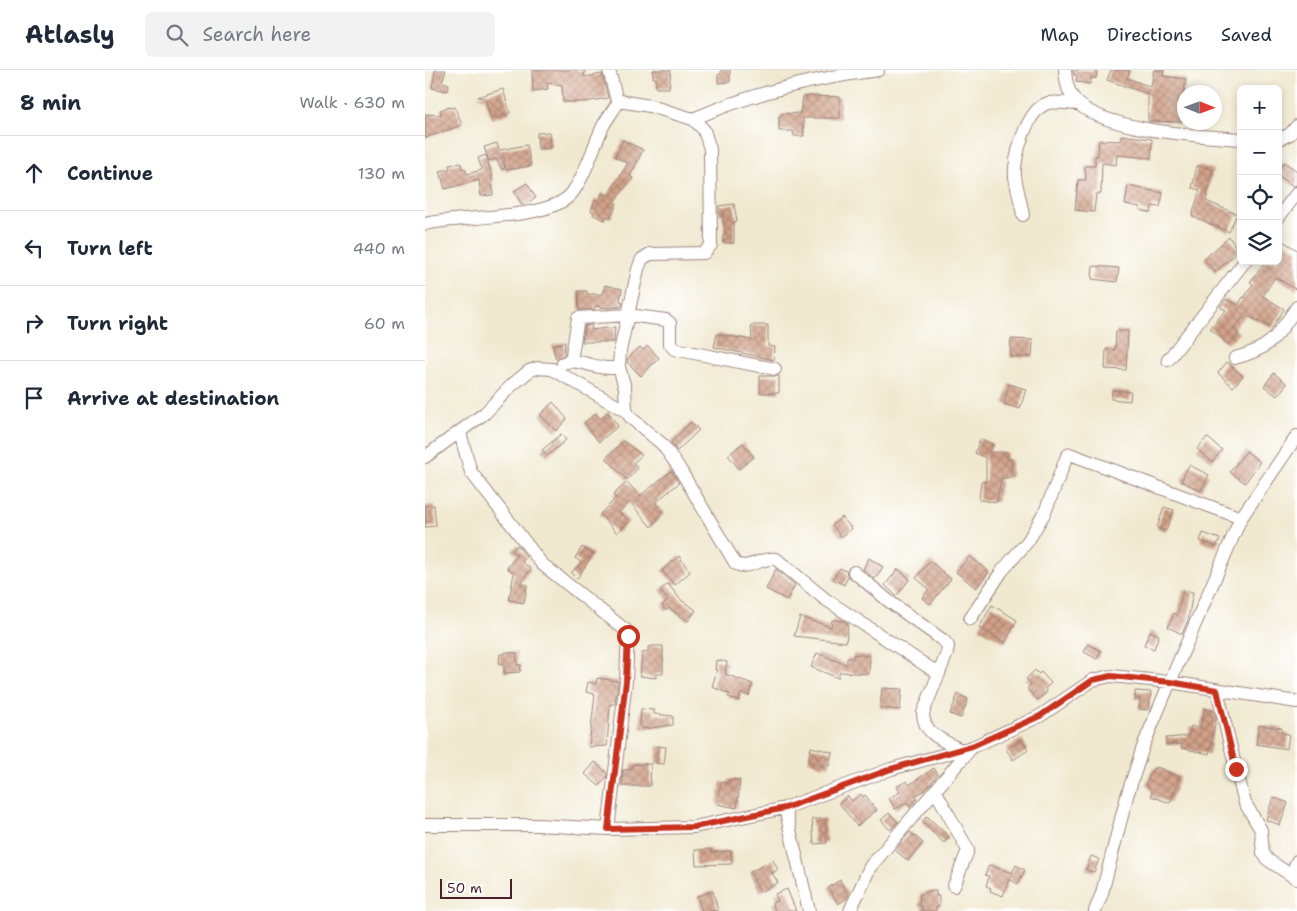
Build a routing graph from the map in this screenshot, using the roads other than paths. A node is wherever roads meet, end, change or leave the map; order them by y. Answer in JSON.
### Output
{"nodes":[{"id":1,"x":609,"y":70,"type":"edge"},
{"id":2,"x":879,"y":70,"type":"edge"},
{"id":3,"x":1065,"y":70,"type":"edge"},
{"id":4,"x":619,"y":101,"type":"junction"},
{"id":5,"x":1079,"y":104,"type":"junction"},
{"id":6,"x":693,"y":119,"type":"junction"},
{"id":7,"x":1297,"y":126,"type":"edge"},
{"id":8,"x":1282,"y":138,"type":"edge"},
{"id":9,"x":1237,"y":139,"type":"edge"},
{"id":10,"x":1297,"y":192,"type":"edge"},
{"id":11,"x":1282,"y":213,"type":"edge"},
{"id":12,"x":1023,"y":215,"type":"dead end"},
{"id":13,"x":425,"y":224,"type":"edge"},
{"id":14,"x":1242,"y":265,"type":"edge"},
{"id":15,"x":1297,"y":307,"type":"edge"},
{"id":16,"x":628,"y":315,"type":"junction"},
{"id":17,"x":1235,"y":358,"type":"dead end"},
{"id":18,"x":1168,"y":360,"type":"dead end"},
{"id":19,"x":571,"y":361,"type":"junction"},
{"id":20,"x":619,"y":367,"type":"junction"},
{"id":21,"x":544,"y":368,"type":"junction"},
{"id":22,"x":775,"y":370,"type":"dead end"},
{"id":23,"x":626,"y":411,"type":"junction"},
{"id":24,"x":460,"y":433,"type":"junction"},
{"id":25,"x":1297,"y":436,"type":"edge"},
{"id":26,"x":425,"y":457,"type":"edge"},
{"id":27,"x":1241,"y":518,"type":"junction"},
{"id":28,"x":854,"y":572,"type":"dead end"},
{"id":29,"x":970,"y":619,"type":"dead end"},
{"id":30,"x":939,"y":674,"type":"junction"},
{"id":31,"x":1170,"y":682,"type":"junction"},
{"id":32,"x":1217,"y":690,"type":"junction"},
{"id":33,"x":1297,"y":702,"type":"edge"},
{"id":34,"x":966,"y":748,"type":"junction"},
{"id":35,"x":935,"y":790,"type":"junction"},
{"id":36,"x":785,"y":808,"type":"junction"},
{"id":37,"x":425,"y":824,"type":"edge"},
{"id":38,"x":608,"y":829,"type":"junction"},
{"id":39,"x":1297,"y":860,"type":"edge"},
{"id":40,"x":1294,"y":877,"type":"edge"},
{"id":41,"x":954,"y":886,"type":"dead end"},
{"id":42,"x":809,"y":911,"type":"edge"},
{"id":43,"x":850,"y":911,"type":"edge"},
{"id":44,"x":1095,"y":911,"type":"edge"}],
"edges":[{"from":1,"to":4,"type":"street"},
{"from":2,"to":6,"type":"street"},
{"from":3,"to":5,"type":"street"},
{"from":4,"to":6,"type":"street"},
{"from":4,"to":13,"type":"street"},
{"from":5,"to":9,"type":"street"},
{"from":5,"to":12,"type":"street"},
{"from":6,"to":16,"type":"street"},
{"from":7,"to":8,"type":"street"},
{"from":10,"to":11,"type":"street"},
{"from":14,"to":18,"type":"street"},
{"from":15,"to":17,"type":"street"},
{"from":16,"to":19,"type":"street"},
{"from":16,"to":20,"type":"street"},
{"from":16,"to":22,"type":"street"},
{"from":19,"to":20,"type":"street"},
{"from":19,"to":21,"type":"street"},
{"from":20,"to":23,"type":"street"},
{"from":21,"to":23,"type":"street"},
{"from":21,"to":24,"type":"street"},
{"from":23,"to":30,"type":"street"},
{"from":24,"to":26,"type":"street"},
{"from":24,"to":38,"type":"street"},
{"from":25,"to":27,"type":"street"},
{"from":27,"to":29,"type":"street"},
{"from":27,"to":31,"type":"street"},
{"from":28,"to":30,"type":"street"},
{"from":30,"to":34,"type":"street"},
{"from":31,"to":32,"type":"street"},
{"from":31,"to":34,"type":"street"},
{"from":31,"to":44,"type":"street"},
{"from":32,"to":33,"type":"street"},
{"from":32,"to":40,"type":"street"},
{"from":34,"to":35,"type":"street"},
{"from":34,"to":36,"type":"street"},
{"from":35,"to":41,"type":"street"},
{"from":35,"to":43,"type":"street"},
{"from":36,"to":38,"type":"street"},
{"from":36,"to":42,"type":"street"},
{"from":37,"to":38,"type":"street"},
{"from":39,"to":40,"type":"street"}]}
